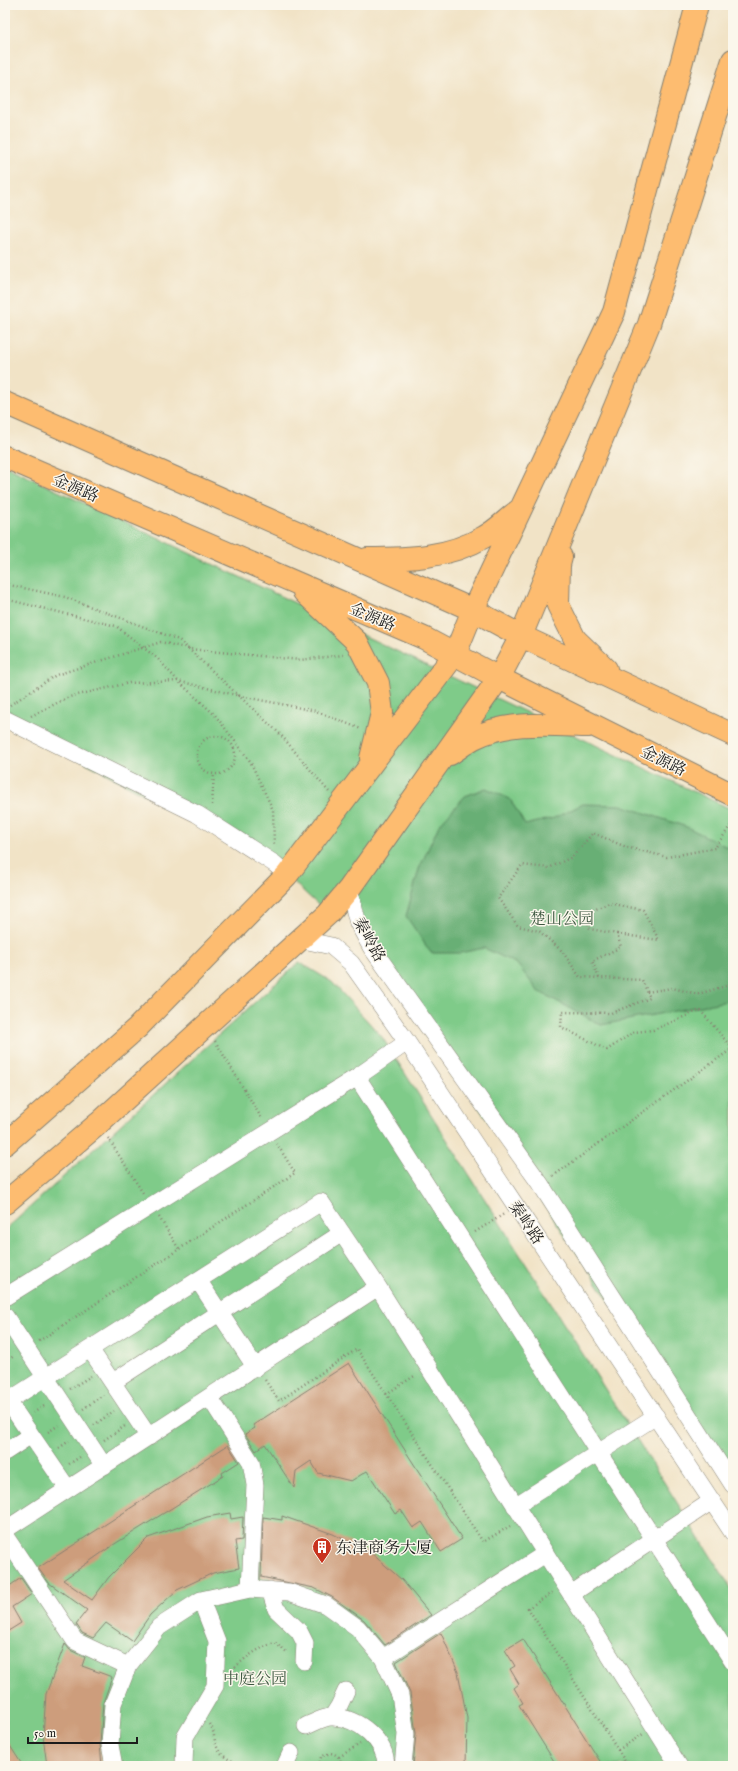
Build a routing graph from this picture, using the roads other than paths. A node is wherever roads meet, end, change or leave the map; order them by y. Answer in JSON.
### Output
{"nodes":[{"id":1,"x":698,"y":5,"type":"edge"},
{"id":2,"x":733,"y":60,"type":"edge"},
{"id":3,"x":5,"y":403,"type":"edge"},
{"id":4,"x":5,"y":456,"type":"edge"},
{"id":5,"x":522,"y":507,"type":"junction"},
{"id":6,"x":570,"y":516,"type":"junction"},
{"id":7,"x":360,"y":560,"type":"junction"},
{"id":8,"x":295,"y":582,"type":"junction"},
{"id":9,"x":473,"y":610,"type":"junction"},
{"id":10,"x":522,"y":636,"type":"junction"},
{"id":11,"x":455,"y":654,"type":"junction"},
{"id":12,"x":499,"y":678,"type":"junction"},
{"id":13,"x":618,"y":681,"type":"junction"},
{"id":14,"x":10,"y":721,"type":"edge"},
{"id":15,"x":595,"y":726,"type":"junction"},
{"id":16,"x":733,"y":735,"type":"edge"},
{"id":17,"x":441,"y":760,"type":"junction"},
{"id":18,"x":369,"y":766,"type":"junction"},
{"id":19,"x":733,"y":794,"type":"edge"},
{"id":20,"x":281,"y":870,"type":"junction"},
{"id":21,"x":349,"y":888,"type":"junction"},
{"id":22,"x":299,"y":939,"type":"junction"},
{"id":23,"x":407,"y":1042,"type":"junction"},
{"id":24,"x":357,"y":1076,"type":"junction"},
{"id":25,"x":5,"y":1144,"type":"edge"},
{"id":26,"x":5,"y":1203,"type":"edge"},
{"id":27,"x":342,"y":1233,"type":"junction"},
{"id":28,"x":198,"y":1280,"type":"junction"},
{"id":29,"x":378,"y":1287,"type":"junction"},
{"id":30,"x":5,"y":1298,"type":"edge"},
{"id":31,"x":219,"y":1312,"type":"junction"},
{"id":32,"x":5,"y":1316,"type":"edge"},
{"id":33,"x":90,"y":1348,"type":"junction"},
{"id":34,"x":256,"y":1368,"type":"junction"},
{"id":35,"x":45,"y":1377,"type":"junction"},
{"id":36,"x":113,"y":1382,"type":"junction"},
{"id":37,"x":210,"y":1398,"type":"junction"},
{"id":38,"x":7,"y":1402,"type":"edge"},
{"id":39,"x":656,"y":1416,"type":"junction"},
{"id":40,"x":31,"y":1435,"type":"junction"},
{"id":41,"x":149,"y":1437,"type":"junction"},
{"id":42,"x":599,"y":1451,"type":"junction"},
{"id":43,"x":5,"y":1452,"type":"edge"},
{"id":44,"x":104,"y":1466,"type":"junction"},
{"id":45,"x":733,"y":1485,"type":"edge"},
{"id":46,"x":68,"y":1489,"type":"junction"},
{"id":47,"x":712,"y":1501,"type":"junction"},
{"id":48,"x":519,"y":1512,"type":"junction"},
{"id":49,"x":5,"y":1530,"type":"edge"},
{"id":50,"x":733,"y":1533,"type":"edge"},
{"id":51,"x":5,"y":1536,"type":"edge"},
{"id":52,"x":654,"y":1540,"type":"junction"},
{"id":53,"x":545,"y":1554,"type":"junction"},
{"id":54,"x":250,"y":1589,"type":"junction"},
{"id":55,"x":568,"y":1589,"type":"junction"},
{"id":56,"x":270,"y":1590,"type":"junction"},
{"id":57,"x":201,"y":1600,"type":"junction"},
{"id":58,"x":383,"y":1658,"type":"junction"},
{"id":59,"x":304,"y":1661,"type":"dead end"},
{"id":60,"x":733,"y":1662,"type":"edge"},
{"id":61,"x":128,"y":1666,"type":"junction"},
{"id":62,"x":346,"y":1691,"type":"dead end"},
{"id":63,"x":332,"y":1717,"type":"junction"},
{"id":64,"x":306,"y":1726,"type":"dead end"},
{"id":65,"x":114,"y":1766,"type":"edge"},
{"id":66,"x":184,"y":1766,"type":"edge"},
{"id":67,"x":386,"y":1766,"type":"edge"},
{"id":68,"x":403,"y":1766,"type":"edge"},
{"id":69,"x":680,"y":1766,"type":"edge"}],
"edges":[{"from":1,"to":5,"type":"main road"},
{"from":2,"to":6,"type":"main road"},
{"from":3,"to":7,"type":"main road"},
{"from":4,"to":8,"type":"main road","name":"金源路"},
{"from":5,"to":7,"type":"main road"},
{"from":5,"to":9,"type":"main road"},
{"from":6,"to":10,"type":"main road"},
{"from":6,"to":13,"type":"main road"},
{"from":7,"to":9,"type":"main road"},
{"from":8,"to":11,"type":"main road","name":"金源路"},
{"from":8,"to":18,"type":"main road"},
{"from":9,"to":10,"type":"main road"},
{"from":9,"to":11,"type":"main road"},
{"from":10,"to":12,"type":"main road"},
{"from":10,"to":13,"type":"main road"},
{"from":11,"to":12,"type":"main road","name":"金源路"},
{"from":11,"to":18,"type":"main road"},
{"from":12,"to":15,"type":"main road","name":"金源路"},
{"from":12,"to":17,"type":"main road"},
{"from":13,"to":16,"type":"main road"},
{"from":14,"to":20,"type":"street"},
{"from":15,"to":17,"type":"main road"},
{"from":15,"to":19,"type":"main road","name":"金源路"},
{"from":17,"to":21,"type":"main road"},
{"from":18,"to":20,"type":"main road"},
{"from":20,"to":25,"type":"main road"},
{"from":21,"to":22,"type":"main road"},
{"from":21,"to":45,"type":"street","name":"秦岭路"},
{"from":22,"to":23,"type":"street","name":"秦岭路"},
{"from":22,"to":26,"type":"main road"},
{"from":23,"to":24,"type":"street"},
{"from":23,"to":39,"type":"street","name":"秦岭路"},
{"from":24,"to":30,"type":"street"},
{"from":24,"to":42,"type":"street"},
{"from":27,"to":28,"type":"street"},
{"from":27,"to":29,"type":"street"},
{"from":27,"to":31,"type":"street"},
{"from":28,"to":31,"type":"street"},
{"from":28,"to":33,"type":"street"},
{"from":29,"to":34,"type":"street"},
{"from":29,"to":48,"type":"street"},
{"from":31,"to":34,"type":"street"},
{"from":31,"to":36,"type":"street"},
{"from":32,"to":35,"type":"street"},
{"from":33,"to":35,"type":"street"},
{"from":33,"to":36,"type":"street"},
{"from":34,"to":37,"type":"street"},
{"from":35,"to":38,"type":"street"},
{"from":35,"to":44,"type":"street"},
{"from":36,"to":41,"type":"street"},
{"from":37,"to":41,"type":"street"},
{"from":37,"to":54,"type":"street"},
{"from":38,"to":40,"type":"street"},
{"from":39,"to":42,"type":"street"},
{"from":39,"to":47,"type":"street","name":"秦岭路"},
{"from":40,"to":43,"type":"street"},
{"from":40,"to":46,"type":"street"},
{"from":41,"to":44,"type":"street"},
{"from":42,"to":48,"type":"street"},
{"from":42,"to":52,"type":"street"},
{"from":44,"to":46,"type":"street"},
{"from":46,"to":49,"type":"street"},
{"from":47,"to":50,"type":"street","name":"秦岭路"},
{"from":47,"to":52,"type":"street"},
{"from":48,"to":53,"type":"street"},
{"from":51,"to":61,"type":"street"},
{"from":52,"to":55,"type":"street"},
{"from":52,"to":60,"type":"street"},
{"from":53,"to":55,"type":"street"},
{"from":53,"to":58,"type":"street"},
{"from":54,"to":56,"type":"street"},
{"from":54,"to":57,"type":"street"},
{"from":55,"to":69,"type":"street"},
{"from":56,"to":58,"type":"street"},
{"from":56,"to":59,"type":"street"},
{"from":57,"to":61,"type":"street"},
{"from":57,"to":66,"type":"street"},
{"from":58,"to":68,"type":"street"},
{"from":61,"to":65,"type":"street"},
{"from":62,"to":63,"type":"street"},
{"from":63,"to":64,"type":"street"},
{"from":63,"to":67,"type":"street"}]}
